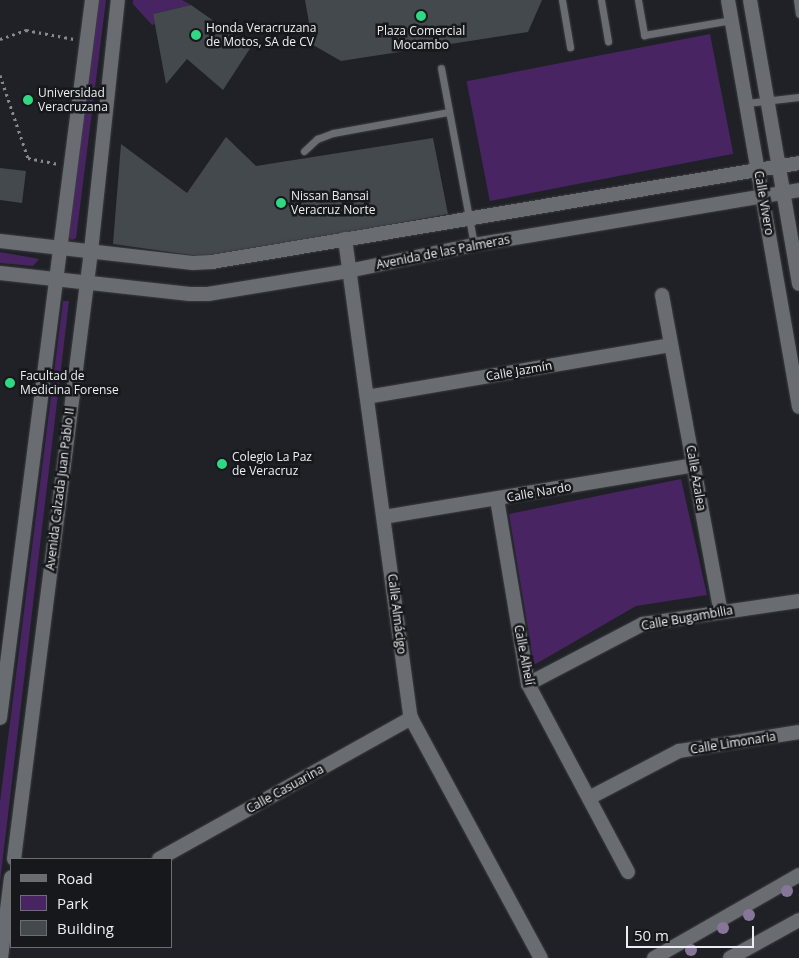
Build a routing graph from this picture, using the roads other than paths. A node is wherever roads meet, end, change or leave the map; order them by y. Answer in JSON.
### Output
{"nodes":[{"id":1,"x":92,"y":0,"type":"edge"},
{"id":2,"x":118,"y":0,"type":"edge"},
{"id":3,"x":562,"y":0,"type":"edge"},
{"id":4,"x":601,"y":0,"type":"edge"},
{"id":5,"x":638,"y":0,"type":"edge"},
{"id":6,"x":728,"y":0,"type":"edge"},
{"id":7,"x":750,"y":0,"type":"edge"},
{"id":8,"x":797,"y":0,"type":"edge"},
{"id":9,"x":799,"y":14,"type":"edge"},
{"id":10,"x":732,"y":20,"type":"junction"},
{"id":11,"x":608,"y":41,"type":"dead end"},
{"id":12,"x":570,"y":47,"type":"dead end"},
{"id":13,"x":441,"y":68,"type":"dead end"},
{"id":14,"x":799,"y":97,"type":"edge"},
{"id":15,"x":767,"y":100,"type":"junction"},
{"id":16,"x":746,"y":103,"type":"junction"},
{"id":17,"x":449,"y":112,"type":"junction"},
{"id":18,"x":304,"y":150,"type":"dead end"},
{"id":19,"x":799,"y":163,"type":"edge"},
{"id":20,"x":779,"y":167,"type":"junction"},
{"id":21,"x":759,"y":171,"type":"junction"},
{"id":22,"x":799,"y":190,"type":"edge"},
{"id":23,"x":783,"y":192,"type":"junction"},
{"id":24,"x":763,"y":195,"type":"junction"},
{"id":25,"x":469,"y":217,"type":"junction"},
{"id":26,"x":345,"y":239,"type":"junction"},
{"id":27,"x":0,"y":241,"type":"edge"},
{"id":28,"x":474,"y":245,"type":"junction"},
{"id":29,"x":60,"y":248,"type":"junction"},
{"id":30,"x":91,"y":251,"type":"junction"},
{"id":31,"x":348,"y":271,"type":"junction"},
{"id":32,"x":0,"y":273,"type":"edge"},
{"id":33,"x":56,"y":279,"type":"junction"},
{"id":34,"x":86,"y":282,"type":"junction"},
{"id":35,"x":799,"y":284,"type":"edge"},
{"id":36,"x":662,"y":295,"type":"dead end"},
{"id":37,"x":671,"y":345,"type":"junction"},
{"id":38,"x":367,"y":397,"type":"junction"},
{"id":39,"x":798,"y":400,"type":"edge"},
{"id":40,"x":694,"y":465,"type":"junction"},
{"id":41,"x":497,"y":499,"type":"junction"},
{"id":42,"x":384,"y":517,"type":"junction"},
{"id":43,"x":799,"y":600,"type":"edge"},
{"id":44,"x":721,"y":612,"type":"junction"},
{"id":45,"x":528,"y":684,"type":"junction"},
{"id":46,"x":0,"y":718,"type":"edge"},
{"id":47,"x":411,"y":718,"type":"junction"},
{"id":48,"x":799,"y":732,"type":"edge"},
{"id":49,"x":589,"y":798,"type":"junction"},
{"id":50,"x":14,"y":858,"type":"edge"},
{"id":51,"x":161,"y":858,"type":"edge"},
{"id":52,"x":628,"y":872,"type":"dead end"},
{"id":53,"x":799,"y":875,"type":"edge"},
{"id":54,"x":10,"y":890,"type":"edge"},
{"id":55,"x":799,"y":920,"type":"edge"},
{"id":56,"x":5,"y":949,"type":"edge"},
{"id":57,"x":541,"y":958,"type":"edge"},
{"id":58,"x":654,"y":958,"type":"edge"},
{"id":59,"x":730,"y":958,"type":"edge"}],
"edges":[{"from":1,"to":29,"type":"street"},
{"from":2,"to":30,"type":"street","name":"Avenida Calzada Juan Pablo II"},
{"from":3,"to":12,"type":"lane"},
{"from":4,"to":11,"type":"lane"},
{"from":5,"to":10,"type":"lane"},
{"from":6,"to":10,"type":"street","name":"Calle Vivero"},
{"from":7,"to":15,"type":"street","name":"Calle Vivero"},
{"from":8,"to":9,"type":"lane"},
{"from":10,"to":16,"type":"street","name":"Calle Vivero"},
{"from":13,"to":17,"type":"lane"},
{"from":14,"to":15,"type":"lane"},
{"from":15,"to":16,"type":"lane"},
{"from":15,"to":20,"type":"street","name":"Calle Vivero"},
{"from":16,"to":21,"type":"street","name":"Calle Vivero"},
{"from":17,"to":18,"type":"lane"},
{"from":17,"to":25,"type":"lane"},
{"from":19,"to":20,"type":"street"},
{"from":20,"to":21,"type":"street"},
{"from":20,"to":23,"type":"street","name":"Calle Vivero"},
{"from":21,"to":24,"type":"street","name":"Calle Vivero"},
{"from":21,"to":25,"type":"street"},
{"from":22,"to":23,"type":"street","name":"Avenida de las Palmeras"},
{"from":23,"to":24,"type":"street","name":"Avenida de las Palmeras"},
{"from":23,"to":35,"type":"street","name":"Calle Vivero"},
{"from":24,"to":28,"type":"street","name":"Avenida de las Palmeras"},
{"from":24,"to":39,"type":"street","name":"Calle Vivero"},
{"from":25,"to":26,"type":"street"},
{"from":25,"to":28,"type":"lane"},
{"from":26,"to":30,"type":"street"},
{"from":26,"to":31,"type":"street","name":"Calle Almácigo"},
{"from":27,"to":29,"type":"street"},
{"from":28,"to":31,"type":"street","name":"Avenida de las Palmeras"},
{"from":29,"to":30,"type":"street"},
{"from":29,"to":33,"type":"street"},
{"from":30,"to":34,"type":"street","name":"Avenida Calzada Juan Pablo II"},
{"from":31,"to":34,"type":"street","name":"Avenida de las Palmeras"},
{"from":31,"to":38,"type":"street","name":"Calle Almácigo"},
{"from":32,"to":33,"type":"street","name":"Avenida de las Palmeras"},
{"from":33,"to":34,"type":"street","name":"Avenida de las Palmeras"},
{"from":33,"to":46,"type":"street"},
{"from":34,"to":50,"type":"street","name":"Avenida Calzada Juan Pablo II"},
{"from":36,"to":37,"type":"street","name":"Calle Azalea"},
{"from":37,"to":38,"type":"street","name":"Calle Jazmín"},
{"from":37,"to":40,"type":"street","name":"Calle Azalea"},
{"from":38,"to":42,"type":"street","name":"Calle Almácigo"},
{"from":40,"to":41,"type":"street","name":"Calle Nardo"},
{"from":40,"to":44,"type":"street","name":"Calle Azalea"},
{"from":41,"to":42,"type":"street","name":"Calle Nardo"},
{"from":41,"to":45,"type":"street","name":"Calle Alhelí"},
{"from":42,"to":47,"type":"street","name":"Calle Almácigo"},
{"from":43,"to":44,"type":"street","name":"Calle Bugambilia"},
{"from":44,"to":45,"type":"street","name":"Calle Bugambilia"},
{"from":45,"to":49,"type":"street","name":"Calle Alhelí"},
{"from":47,"to":51,"type":"street","name":"Calle Casuarina"},
{"from":47,"to":57,"type":"street","name":"Calle Almácigo"},
{"from":48,"to":49,"type":"street","name":"Calle Limonaria"},
{"from":49,"to":52,"type":"street","name":"Calle Alhelí"},
{"from":53,"to":58,"type":"street"},
{"from":54,"to":56,"type":"street"},
{"from":55,"to":59,"type":"street"}]}
